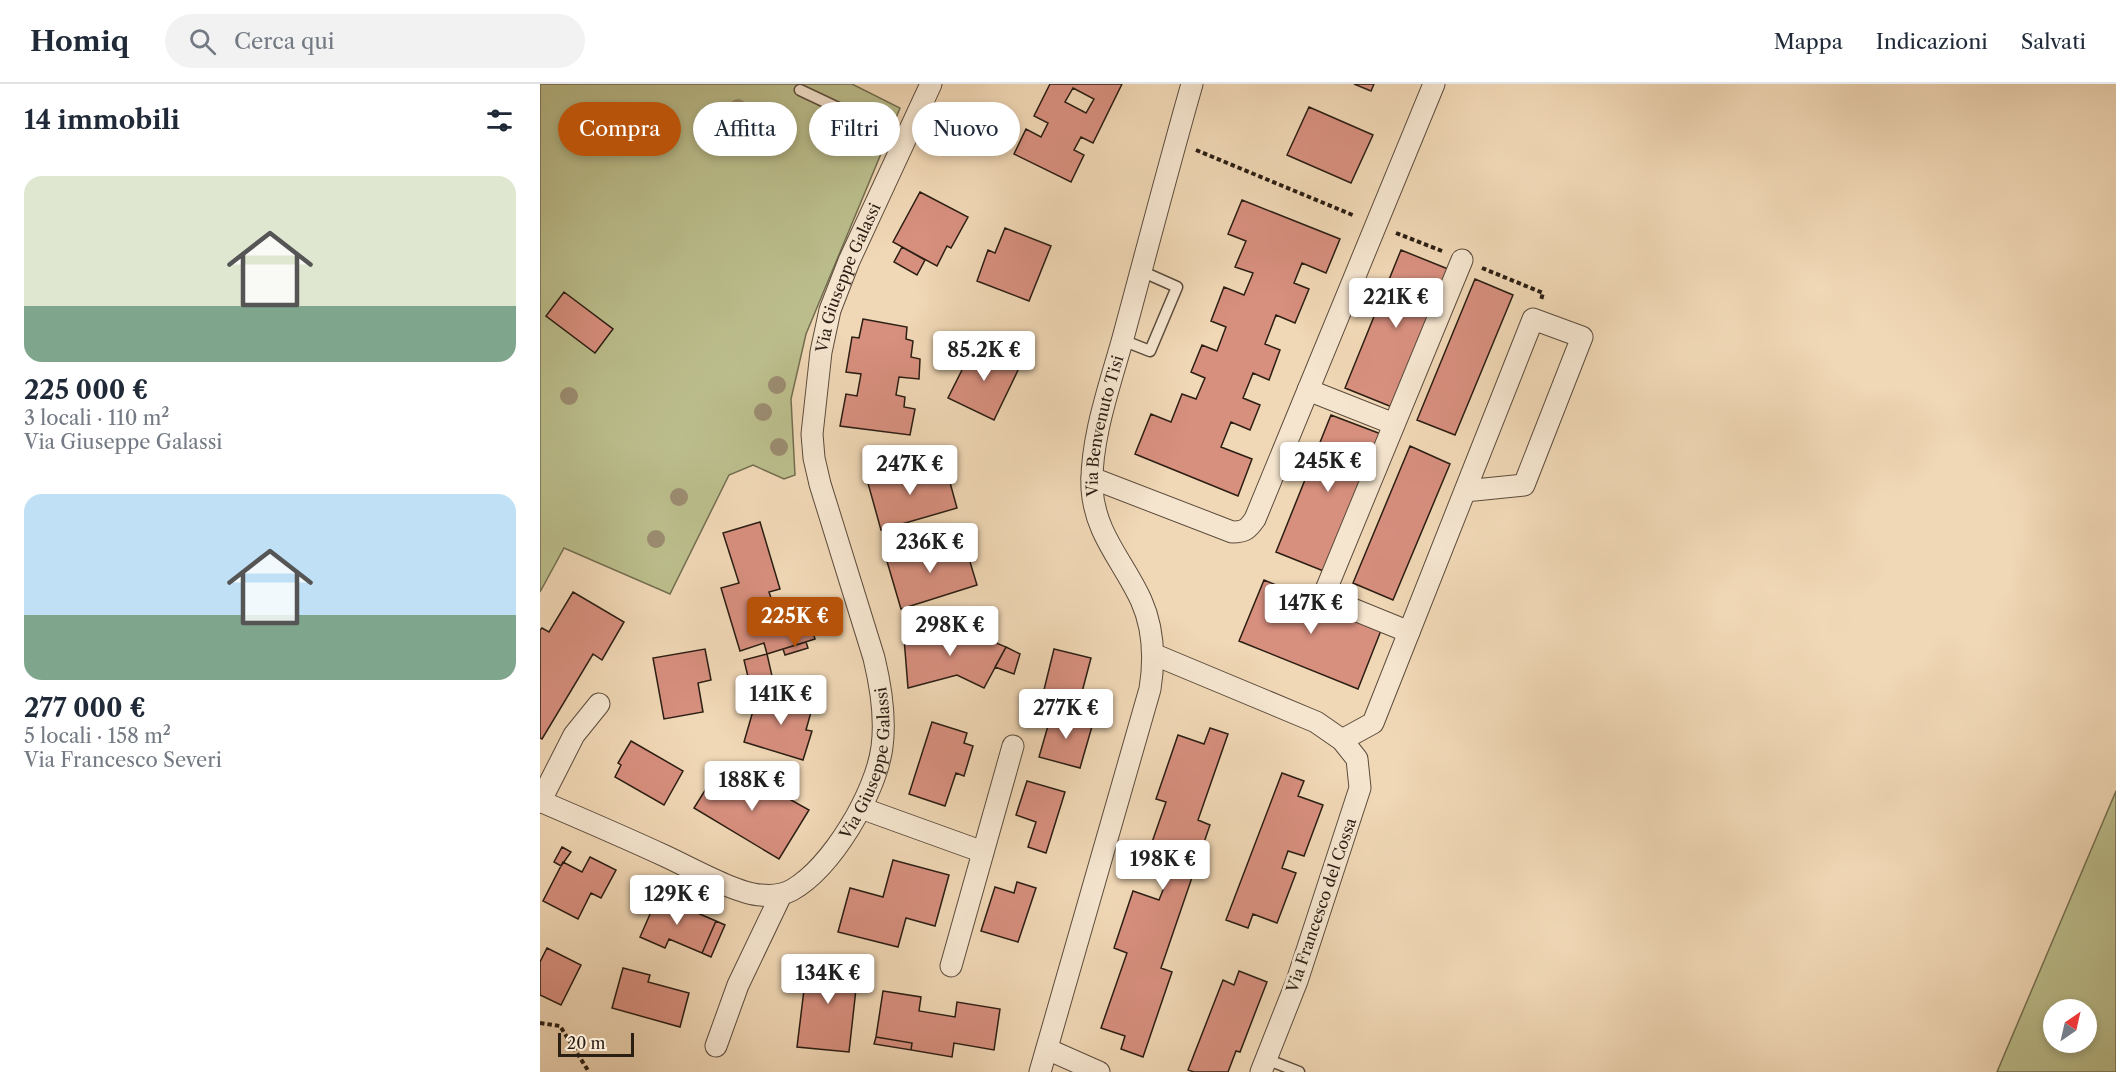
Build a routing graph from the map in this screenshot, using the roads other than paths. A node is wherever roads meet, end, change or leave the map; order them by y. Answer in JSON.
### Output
{"nodes":[{"id":1,"x":931,"y":84,"type":"edge"},
{"id":2,"x":1192,"y":84,"type":"edge"},
{"id":3,"x":1434,"y":84,"type":"edge"},
{"id":4,"x":800,"y":90,"type":"dead end"},
{"id":5,"x":906,"y":140,"type":"junction"},
{"id":6,"x":1462,"y":260,"type":"dead end"},
{"id":7,"x":1141,"y":271,"type":"junction"},
{"id":8,"x":1122,"y":340,"type":"junction"},
{"id":9,"x":1308,"y":390,"type":"junction"},
{"id":10,"x":1394,"y":424,"type":"junction"},
{"id":11,"x":1092,"y":478,"type":"junction"},
{"id":12,"x":1465,"y":491,"type":"junction"},
{"id":13,"x":1409,"y":632,"type":"junction"},
{"id":14,"x":1153,"y":654,"type":"junction"},
{"id":15,"x":599,"y":704,"type":"dead end"},
{"id":16,"x":1342,"y":740,"type":"junction"},
{"id":17,"x":1013,"y":746,"type":"dead end"},
{"id":18,"x":540,"y":802,"type":"edge"},
{"id":19,"x":861,"y":808,"type":"junction"},
{"id":20,"x":983,"y":852,"type":"junction"},
{"id":21,"x":781,"y":895,"type":"junction"},
{"id":22,"x":951,"y":966,"type":"dead end"},
{"id":23,"x":716,"y":1046,"type":"dead end"},
{"id":24,"x":1047,"y":1049,"type":"junction"},
{"id":25,"x":1263,"y":1065,"type":"edge"},
{"id":26,"x":1040,"y":1072,"type":"edge"},
{"id":27,"x":1099,"y":1072,"type":"edge"},
{"id":28,"x":1299,"y":1072,"type":"edge"}],
"edges":[{"from":1,"to":5,"type":"street","name":"Via Giuseppe Galassi"},
{"from":2,"to":7,"type":"street","name":"Via Benvenuto Tisi"},
{"from":3,"to":9,"type":"street"},
{"from":4,"to":5,"type":"lane"},
{"from":5,"to":19,"type":"street","name":"Via Giuseppe Galassi"},
{"from":6,"to":10,"type":"street"},
{"from":7,"to":8,"type":"street","name":"Via Benvenuto Tisi"},
{"from":7,"to":8,"type":"lane"},
{"from":8,"to":11,"type":"street","name":"Via Benvenuto Tisi"},
{"from":9,"to":10,"type":"street"},
{"from":9,"to":11,"type":"street"},
{"from":10,"to":13,"type":"street"},
{"from":11,"to":14,"type":"street","name":"Via Benvenuto Tisi"},
{"from":12,"to":12,"type":"street"},
{"from":12,"to":13,"type":"street"},
{"from":13,"to":16,"type":"street"},
{"from":14,"to":16,"type":"street","name":"Via Francesco del Cossa"},
{"from":14,"to":24,"type":"street","name":"Via Benvenuto Tisi"},
{"from":15,"to":18,"type":"street"},
{"from":16,"to":25,"type":"street","name":"Via Francesco del Cossa"},
{"from":17,"to":20,"type":"street"},
{"from":18,"to":21,"type":"street"},
{"from":19,"to":20,"type":"street"},
{"from":19,"to":21,"type":"street","name":"Via Giuseppe Galassi"},
{"from":20,"to":22,"type":"street"},
{"from":21,"to":23,"type":"street"},
{"from":24,"to":26,"type":"street","name":"Via Benvenuto Tisi"},
{"from":24,"to":27,"type":"street"},
{"from":25,"to":28,"type":"lane"}]}
